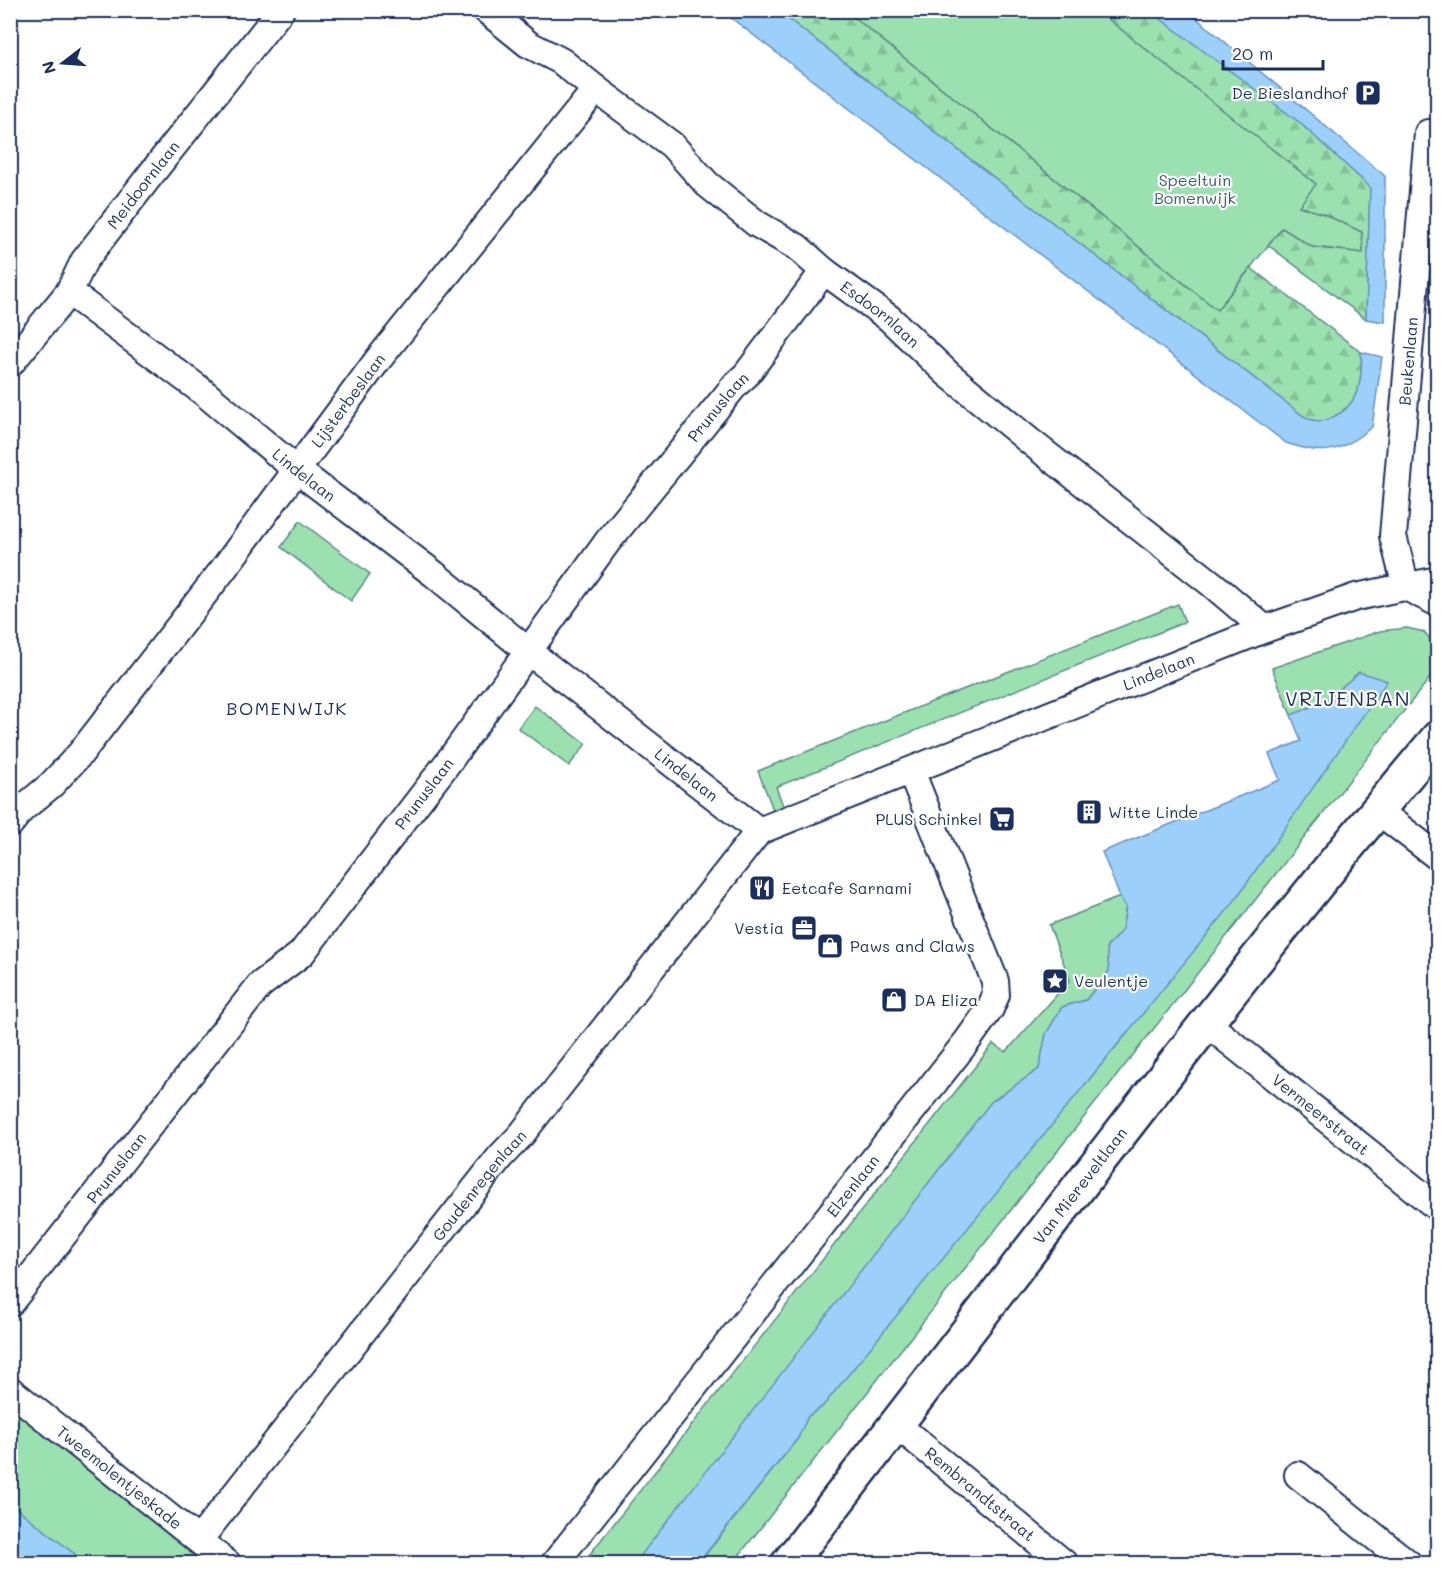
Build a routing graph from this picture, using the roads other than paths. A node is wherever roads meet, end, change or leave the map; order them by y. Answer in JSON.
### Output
{"nodes":[{"id":1,"x":281,"y":10,"type":"edge"},
{"id":2,"x":486,"y":10,"type":"edge"},
{"id":3,"x":596,"y":89,"type":"junction"},
{"id":4,"x":1428,"y":133,"type":"dead end"},
{"id":5,"x":824,"y":271,"type":"junction"},
{"id":6,"x":69,"y":292,"type":"junction"},
{"id":7,"x":10,"y":364,"type":"edge"},
{"id":8,"x":297,"y":470,"type":"junction"},
{"id":9,"x":1437,"y":580,"type":"edge"},
{"id":10,"x":1406,"y":588,"type":"junction"},
{"id":11,"x":1437,"y":603,"type":"edge"},
{"id":12,"x":1265,"y":629,"type":"junction"},
{"id":13,"x":528,"y":651,"type":"junction"},
{"id":14,"x":1437,"y":717,"type":"edge"},
{"id":15,"x":1437,"y":738,"type":"edge"},
{"id":16,"x":912,"y":771,"type":"junction"},
{"id":17,"x":1377,"y":810,"type":"junction"},
{"id":18,"x":10,"y":824,"type":"edge"},
{"id":19,"x":759,"y":831,"type":"junction"},
{"id":20,"x":1437,"y":857,"type":"edge"},
{"id":21,"x":1205,"y":1023,"type":"junction"},
{"id":22,"x":1437,"y":1208,"type":"edge"},
{"id":23,"x":10,"y":1303,"type":"edge"},
{"id":24,"x":10,"y":1390,"type":"edge"},
{"id":25,"x":897,"y":1425,"type":"junction"},
{"id":26,"x":1298,"y":1475,"type":"dead end"},
{"id":27,"x":199,"y":1540,"type":"junction"},
{"id":28,"x":228,"y":1563,"type":"edge"},
{"id":29,"x":554,"y":1563,"type":"edge"},
{"id":30,"x":788,"y":1563,"type":"edge"},
{"id":31,"x":1065,"y":1563,"type":"edge"},
{"id":32,"x":1409,"y":1563,"type":"edge"}],
"edges":[{"from":1,"to":6,"type":"street","name":"Meidoornlaan"},
{"from":2,"to":3,"type":"street","name":"Esdoornlaan"},
{"from":3,"to":5,"type":"street","name":"Esdoornlaan"},
{"from":3,"to":8,"type":"street","name":"Lijsterbeslaan"},
{"from":4,"to":10,"type":"street","name":"Beukenlaan"},
{"from":5,"to":12,"type":"street","name":"Esdoornlaan"},
{"from":5,"to":13,"type":"street","name":"Prunuslaan"},
{"from":6,"to":7,"type":"street","name":"Meidoornlaan"},
{"from":6,"to":8,"type":"street","name":"Lindelaan"},
{"from":8,"to":13,"type":"street","name":"Lindelaan"},
{"from":8,"to":18,"type":"street","name":"Lijsterbeslaan"},
{"from":9,"to":10,"type":"street","name":"Lindelaan"},
{"from":10,"to":11,"type":"street"},
{"from":10,"to":12,"type":"street","name":"Lindelaan"},
{"from":12,"to":16,"type":"street","name":"Lindelaan"},
{"from":13,"to":19,"type":"street","name":"Lindelaan"},
{"from":13,"to":23,"type":"street","name":"Prunuslaan"},
{"from":14,"to":17,"type":"main road","name":"Van Miereveltlaan"},
{"from":15,"to":17,"type":"main road","name":"Van Miereveltlaan"},
{"from":16,"to":19,"type":"street","name":"Lindelaan"},
{"from":16,"to":29,"type":"street","name":"Elzenlaan"},
{"from":17,"to":20,"type":"street"},
{"from":17,"to":21,"type":"main road","name":"Van Miereveltlaan"},
{"from":19,"to":27,"type":"street","name":"Goudenregenlaan"},
{"from":21,"to":22,"type":"street","name":"Vermeerstraat"},
{"from":21,"to":25,"type":"main road","name":"Van Miereveltlaan"},
{"from":24,"to":27,"type":"street","name":"Tweemolentjeskade"},
{"from":25,"to":30,"type":"main road","name":"Van Miereveltlaan"},
{"from":25,"to":31,"type":"street","name":"Rembrandtstraat"},
{"from":26,"to":32,"type":"street"},
{"from":27,"to":28,"type":"street","name":"Tweemolentjeskade"}]}
